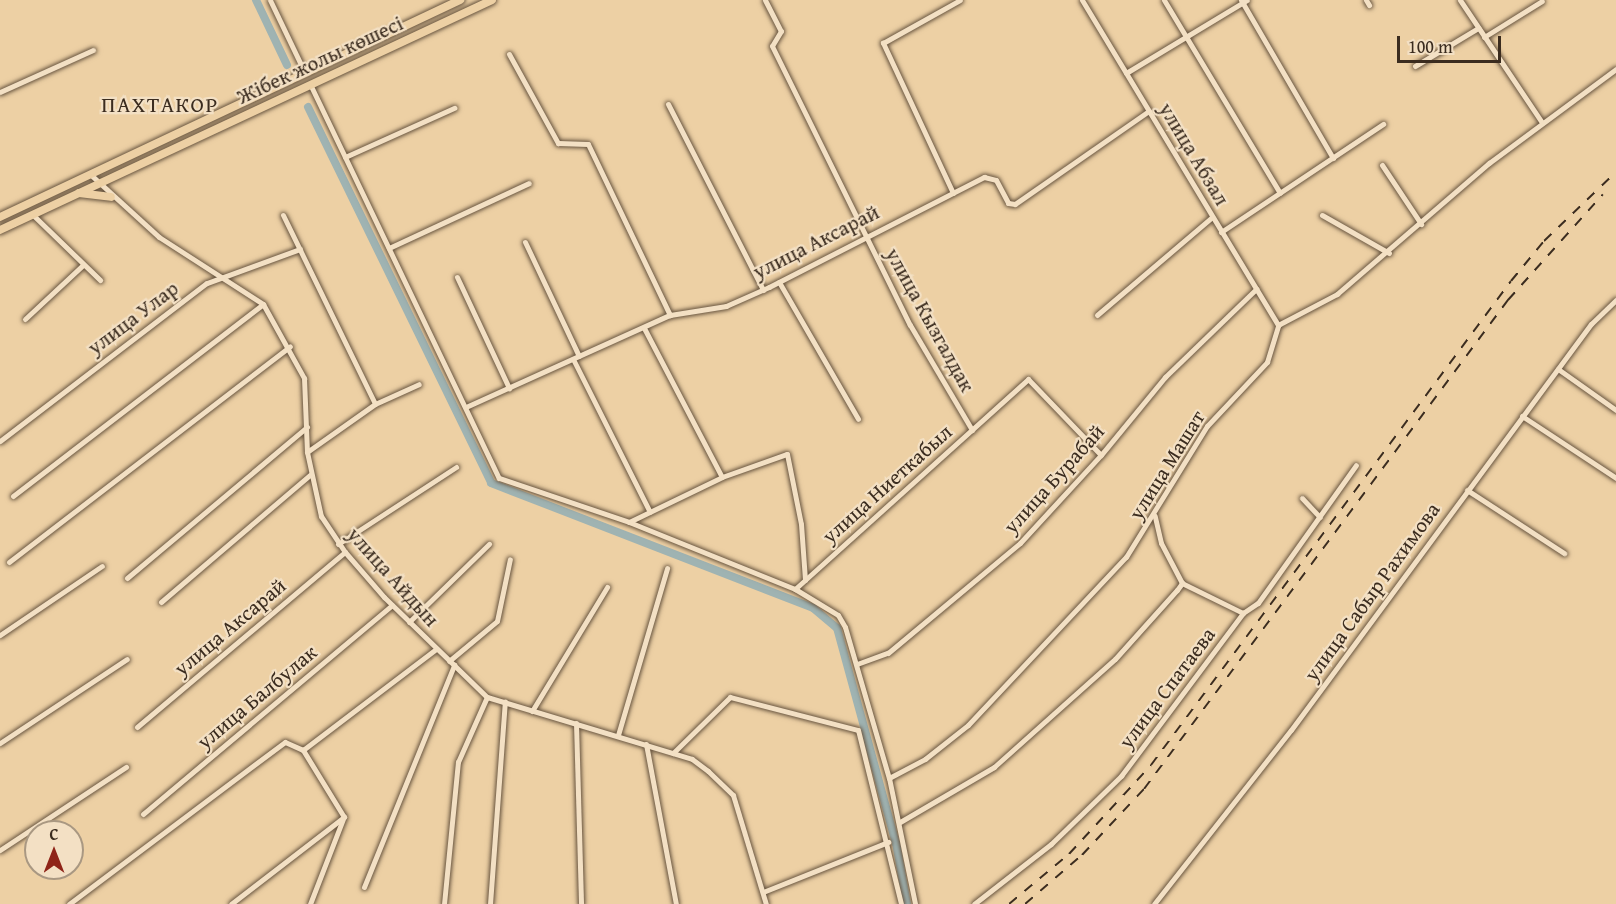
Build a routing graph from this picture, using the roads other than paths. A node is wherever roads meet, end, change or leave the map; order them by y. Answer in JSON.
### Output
{"nodes":[{"id":1,"x":270,"y":0,"type":"edge"},
{"id":2,"x":460,"y":0,"type":"edge"},
{"id":3,"x":492,"y":0,"type":"edge"},
{"id":4,"x":765,"y":0,"type":"edge"},
{"id":5,"x":960,"y":0,"type":"edge"},
{"id":6,"x":1082,"y":0,"type":"edge"},
{"id":7,"x":1164,"y":0,"type":"edge"},
{"id":8,"x":1461,"y":0,"type":"edge"},
{"id":9,"x":1243,"y":1,"type":"edge"},
{"id":10,"x":1542,"y":1,"type":"edge"},
{"id":11,"x":1478,"y":28,"type":"junction"},
{"id":12,"x":1185,"y":36,"type":"junction"},
{"id":13,"x":1484,"y":37,"type":"junction"},
{"id":14,"x":93,"y":50,"type":"dead end"},
{"id":15,"x":510,"y":54,"type":"dead end"},
{"id":16,"x":1414,"y":66,"type":"dead end"},
{"id":17,"x":1616,"y":69,"type":"edge"},
{"id":18,"x":305,"y":73,"type":"junction"},
{"id":19,"x":1126,"y":73,"type":"junction"},
{"id":20,"x":310,"y":84,"type":"junction"},
{"id":21,"x":0,"y":92,"type":"edge"},
{"id":22,"x":668,"y":104,"type":"dead end"},
{"id":23,"x":454,"y":108,"type":"dead end"},
{"id":24,"x":1149,"y":111,"type":"junction"},
{"id":25,"x":1541,"y":121,"type":"junction"},
{"id":26,"x":1383,"y":124,"type":"dead end"},
{"id":27,"x":345,"y":157,"type":"junction"},
{"id":28,"x":1333,"y":158,"type":"junction"},
{"id":29,"x":1382,"y":165,"type":"dead end"},
{"id":30,"x":90,"y":174,"type":"junction"},
{"id":31,"x":98,"y":182,"type":"junction"},
{"id":32,"x":529,"y":183,"type":"dead end"},
{"id":33,"x":76,"y":193,"type":"junction"},
{"id":34,"x":953,"y":193,"type":"junction"},
{"id":35,"x":1280,"y":193,"type":"junction"},
{"id":36,"x":111,"y":197,"type":"junction"},
{"id":37,"x":32,"y":214,"type":"junction"},
{"id":38,"x":283,"y":215,"type":"dead end"},
{"id":39,"x":1322,"y":216,"type":"dead end"},
{"id":40,"x":0,"y":217,"type":"edge"},
{"id":41,"x":1212,"y":217,"type":"junction"},
{"id":42,"x":1421,"y":224,"type":"junction"},
{"id":43,"x":0,"y":230,"type":"edge"},
{"id":44,"x":1221,"y":232,"type":"junction"},
{"id":45,"x":867,"y":237,"type":"junction"},
{"id":46,"x":525,"y":242,"type":"dead end"},
{"id":47,"x":389,"y":248,"type":"junction"},
{"id":48,"x":300,"y":249,"type":"junction"},
{"id":49,"x":1389,"y":253,"type":"junction"},
{"id":50,"x":83,"y":265,"type":"junction"},
{"id":51,"x":223,"y":275,"type":"junction"},
{"id":52,"x":457,"y":277,"type":"dead end"},
{"id":53,"x":100,"y":280,"type":"dead end"},
{"id":54,"x":779,"y":282,"type":"junction"},
{"id":55,"x":1256,"y":289,"type":"junction"},
{"id":56,"x":763,"y":290,"type":"junction"},
{"id":57,"x":1616,"y":300,"type":"edge"},
{"id":58,"x":263,"y":304,"type":"junction"},
{"id":59,"x":670,"y":315,"type":"junction"},
{"id":60,"x":1097,"y":315,"type":"dead end"},
{"id":61,"x":25,"y":319,"type":"dead end"},
{"id":62,"x":1278,"y":325,"type":"junction"},
{"id":63,"x":644,"y":328,"type":"junction"},
{"id":64,"x":290,"y":346,"type":"junction"},
{"id":65,"x":576,"y":358,"type":"junction"},
{"id":66,"x":1558,"y":369,"type":"junction"},
{"id":67,"x":419,"y":384,"type":"dead end"},
{"id":68,"x":509,"y":388,"type":"junction"},
{"id":69,"x":375,"y":404,"type":"junction"},
{"id":70,"x":468,"y":406,"type":"junction"},
{"id":71,"x":1616,"y":410,"type":"edge"},
{"id":72,"x":1522,"y":416,"type":"junction"},
{"id":73,"x":858,"y":419,"type":"dead end"},
{"id":74,"x":307,"y":427,"type":"junction"},
{"id":75,"x":972,"y":430,"type":"junction"},
{"id":76,"x":0,"y":441,"type":"edge"},
{"id":77,"x":308,"y":452,"type":"junction"},
{"id":78,"x":1101,"y":455,"type":"junction"},
{"id":79,"x":1356,"y":465,"type":"dead end"},
{"id":80,"x":456,"y":467,"type":"dead end"},
{"id":81,"x":311,"y":474,"type":"junction"},
{"id":82,"x":722,"y":477,"type":"junction"},
{"id":83,"x":1616,"y":478,"type":"edge"},
{"id":84,"x":1467,"y":490,"type":"junction"},
{"id":85,"x":13,"y":496,"type":"dead end"},
{"id":86,"x":1302,"y":498,"type":"dead end"},
{"id":87,"x":650,"y":512,"type":"junction"},
{"id":88,"x":1155,"y":516,"type":"junction"},
{"id":89,"x":1320,"y":517,"type":"junction"},
{"id":90,"x":629,"y":522,"type":"junction"},
{"id":91,"x":338,"y":544,"type":"junction"},
{"id":92,"x":489,"y":544,"type":"dead end"},
{"id":93,"x":345,"y":552,"type":"junction"},
{"id":94,"x":1564,"y":553,"type":"dead end"},
{"id":95,"x":510,"y":559,"type":"dead end"},
{"id":96,"x":9,"y":562,"type":"dead end"},
{"id":97,"x":102,"y":566,"type":"dead end"},
{"id":98,"x":668,"y":568,"type":"dead end"},
{"id":99,"x":127,"y":578,"type":"dead end"},
{"id":100,"x":805,"y":580,"type":"junction"},
{"id":101,"x":1182,"y":583,"type":"junction"},
{"id":102,"x":607,"y":587,"type":"dead end"},
{"id":103,"x":795,"y":589,"type":"junction"},
{"id":104,"x":161,"y":602,"type":"dead end"},
{"id":105,"x":392,"y":605,"type":"junction"},
{"id":106,"x":1243,"y":613,"type":"junction"},
{"id":107,"x":409,"y":622,"type":"junction"},
{"id":108,"x":0,"y":635,"type":"edge"},
{"id":109,"x":435,"y":649,"type":"junction"},
{"id":110,"x":128,"y":658,"type":"dead end"},
{"id":111,"x":451,"y":663,"type":"junction"},
{"id":112,"x":857,"y":664,"type":"junction"},
{"id":113,"x":487,"y":696,"type":"junction"},
{"id":114,"x":506,"y":702,"type":"junction"},
{"id":115,"x":532,"y":711,"type":"junction"},
{"id":116,"x":576,"y":723,"type":"junction"},
{"id":117,"x":137,"y":727,"type":"dead end"},
{"id":118,"x":618,"y":735,"type":"junction"},
{"id":119,"x":0,"y":743,"type":"edge"},
{"id":120,"x":646,"y":744,"type":"junction"},
{"id":121,"x":303,"y":750,"type":"junction"},
{"id":122,"x":673,"y":753,"type":"junction"},
{"id":123,"x":126,"y":767,"type":"dead end"},
{"id":124,"x":889,"y":778,"type":"junction"},
{"id":125,"x":143,"y":814,"type":"dead end"},
{"id":126,"x":344,"y":817,"type":"junction"},
{"id":127,"x":900,"y":822,"type":"junction"},
{"id":128,"x":888,"y":842,"type":"junction"},
{"id":129,"x":0,"y":850,"type":"edge"},
{"id":130,"x":363,"y":887,"type":"dead end"},
{"id":131,"x":763,"y":892,"type":"junction"},
{"id":132,"x":69,"y":904,"type":"edge"},
{"id":133,"x":231,"y":904,"type":"edge"},
{"id":134,"x":310,"y":904,"type":"edge"},
{"id":135,"x":444,"y":904,"type":"edge"},
{"id":136,"x":489,"y":904,"type":"edge"},
{"id":137,"x":581,"y":904,"type":"edge"},
{"id":138,"x":676,"y":904,"type":"edge"},
{"id":139,"x":766,"y":904,"type":"edge"},
{"id":140,"x":901,"y":904,"type":"edge"},
{"id":141,"x":915,"y":904,"type":"edge"},
{"id":142,"x":974,"y":904,"type":"edge"},
{"id":143,"x":1154,"y":904,"type":"edge"}],
"edges":[{"from":1,"to":18,"type":"street"},
{"from":2,"to":18,"type":"main road","name":"Жібек жолы көшесі"},
{"from":3,"to":20,"type":"main road","name":"Жібек жолы көшесі"},
{"from":4,"to":45,"type":"street","name":"улица Кызгалдак"},
{"from":5,"to":34,"type":"street"},
{"from":6,"to":19,"type":"street","name":"улица Абзал"},
{"from":7,"to":12,"type":"street"},
{"from":8,"to":11,"type":"street"},
{"from":9,"to":12,"type":"street"},
{"from":9,"to":28,"type":"street"},
{"from":10,"to":13,"type":"street"},
{"from":11,"to":13,"type":"street"},
{"from":11,"to":16,"type":"street"},
{"from":12,"to":19,"type":"street"},
{"from":12,"to":35,"type":"street"},
{"from":13,"to":25,"type":"street"},
{"from":14,"to":21,"type":"street"},
{"from":15,"to":59,"type":"street"},
{"from":17,"to":25,"type":"street"},
{"from":18,"to":30,"type":"main road","name":"Жібек жолы көшесі"},
{"from":19,"to":24,"type":"street","name":"улица Абзал"},
{"from":20,"to":27,"type":"street"},
{"from":20,"to":31,"type":"main road","name":"Жібек жолы көшесі"},
{"from":22,"to":56,"type":"street"},
{"from":23,"to":27,"type":"street"},
{"from":24,"to":34,"type":"street","name":"улица Аксарай"},
{"from":24,"to":41,"type":"street","name":"улица Абзал"},
{"from":25,"to":42,"type":"street"},
{"from":26,"to":28,"type":"street"},
{"from":27,"to":47,"type":"street"},
{"from":28,"to":35,"type":"street"},
{"from":29,"to":42,"type":"street"},
{"from":30,"to":31,"type":"street","name":"улица Айдын"},
{"from":30,"to":40,"type":"main road","name":"Жібек жолы көшесі"},
{"from":31,"to":33,"type":"main road","name":"Жібек жолы көшесі"},
{"from":31,"to":36,"type":"street","name":"улица Айдын"},
{"from":32,"to":47,"type":"street"},
{"from":33,"to":36,"type":"main road"},
{"from":33,"to":37,"type":"main road","name":"Жібек жолы көшесі"},
{"from":34,"to":45,"type":"street","name":"улица Аксарай"},
{"from":35,"to":44,"type":"street"},
{"from":36,"to":51,"type":"street","name":"улица Айдын"},
{"from":37,"to":43,"type":"main road","name":"Жібек жолы көшесі"},
{"from":37,"to":50,"type":"street"},
{"from":38,"to":48,"type":"street"},
{"from":39,"to":49,"type":"street"},
{"from":41,"to":44,"type":"street","name":"улица Абзал"},
{"from":41,"to":60,"type":"street"},
{"from":42,"to":49,"type":"street"},
{"from":44,"to":55,"type":"street","name":"улица Абзал"},
{"from":45,"to":54,"type":"street","name":"улица Аксарай"},
{"from":45,"to":75,"type":"street","name":"улица Кызгалдак"},
{"from":46,"to":65,"type":"street"},
{"from":47,"to":70,"type":"street"},
{"from":48,"to":51,"type":"street","name":"улица Улар"},
{"from":48,"to":69,"type":"street"},
{"from":49,"to":62,"type":"street"},
{"from":50,"to":53,"type":"street"},
{"from":50,"to":61,"type":"street"},
{"from":51,"to":58,"type":"street","name":"улица Айдын"},
{"from":51,"to":76,"type":"street","name":"улица Улар"},
{"from":52,"to":68,"type":"street"},
{"from":54,"to":56,"type":"street","name":"улица Аксарай"},
{"from":54,"to":73,"type":"street"},
{"from":55,"to":62,"type":"street","name":"улица Абзал"},
{"from":55,"to":78,"type":"street","name":"улица Бурабай"},
{"from":56,"to":59,"type":"street","name":"улица Аксарай"},
{"from":57,"to":66,"type":"street","name":"улица Сабыр Рахимова"},
{"from":58,"to":64,"type":"street","name":"улица Айдын"},
{"from":58,"to":85,"type":"street"},
{"from":59,"to":63,"type":"street","name":"улица Аксарай"},
{"from":62,"to":88,"type":"street","name":"улица Машат"},
{"from":63,"to":65,"type":"street","name":"улица Аксарай"},
{"from":63,"to":82,"type":"street"},
{"from":64,"to":74,"type":"street","name":"улица Айдын"},
{"from":64,"to":96,"type":"street"},
{"from":65,"to":68,"type":"street","name":"улица Аксарай"},
{"from":65,"to":87,"type":"street"},
{"from":66,"to":71,"type":"street"},
{"from":66,"to":72,"type":"street","name":"улица Сабыр Рахимова"},
{"from":67,"to":69,"type":"street"},
{"from":68,"to":70,"type":"street","name":"улица Аксарай"},
{"from":69,"to":77,"type":"street"},
{"from":70,"to":90,"type":"street"},
{"from":72,"to":83,"type":"street"},
{"from":72,"to":84,"type":"street","name":"улица Сабыр Рахимова"},
{"from":74,"to":77,"type":"street","name":"улица Айдын"},
{"from":74,"to":99,"type":"street"},
{"from":75,"to":78,"type":"street","name":"улица Ниеткабыл"},
{"from":75,"to":100,"type":"street","name":"улица Ниеткабыл"},
{"from":77,"to":81,"type":"street","name":"улица Айдын"},
{"from":78,"to":112,"type":"street","name":"улица Бурабай"},
{"from":79,"to":89,"type":"street","name":"улица Спатаева"},
{"from":80,"to":91,"type":"street"},
{"from":81,"to":91,"type":"street","name":"улица Айдын"},
{"from":81,"to":104,"type":"street"},
{"from":82,"to":87,"type":"street"},
{"from":82,"to":100,"type":"street"},
{"from":84,"to":94,"type":"street"},
{"from":84,"to":143,"type":"street","name":"улица Сабыр Рахимова"},
{"from":86,"to":89,"type":"street"},
{"from":87,"to":90,"type":"street"},
{"from":88,"to":101,"type":"street"},
{"from":88,"to":124,"type":"street","name":"улица Машат"},
{"from":89,"to":106,"type":"street","name":"улица Спатаева"},
{"from":90,"to":103,"type":"street"},
{"from":91,"to":93,"type":"street","name":"улица Айдын"},
{"from":92,"to":107,"type":"street"},
{"from":93,"to":105,"type":"street","name":"улица Айдын"},
{"from":93,"to":117,"type":"street","name":"улица Аксарай"},
{"from":95,"to":111,"type":"street"},
{"from":97,"to":108,"type":"street"},
{"from":98,"to":118,"type":"street"},
{"from":100,"to":103,"type":"street","name":"улица Ниеткабыл"},
{"from":101,"to":106,"type":"street"},
{"from":101,"to":127,"type":"street"},
{"from":102,"to":115,"type":"street"},
{"from":103,"to":112,"type":"street"},
{"from":105,"to":107,"type":"street","name":"улица Айдын"},
{"from":105,"to":125,"type":"street","name":"улица Балбулак"},
{"from":106,"to":142,"type":"street","name":"улица Спатаева"},
{"from":107,"to":109,"type":"street","name":"улица Айдын"},
{"from":109,"to":111,"type":"street","name":"улица Айдын"},
{"from":109,"to":121,"type":"street"},
{"from":110,"to":119,"type":"street"},
{"from":111,"to":113,"type":"street","name":"улица Айдын"},
{"from":111,"to":130,"type":"street"},
{"from":112,"to":124,"type":"street"},
{"from":113,"to":114,"type":"street","name":"улица Айдын"},
{"from":113,"to":135,"type":"street"},
{"from":114,"to":115,"type":"street","name":"улица Айдын"},
{"from":114,"to":136,"type":"street"},
{"from":115,"to":116,"type":"street","name":"улица Айдын"},
{"from":116,"to":118,"type":"street","name":"улица Айдын"},
{"from":116,"to":137,"type":"street"},
{"from":118,"to":120,"type":"street","name":"улица Айдын"},
{"from":120,"to":122,"type":"street","name":"улица Айдын"},
{"from":120,"to":138,"type":"street"},
{"from":121,"to":126,"type":"street"},
{"from":121,"to":132,"type":"street"},
{"from":122,"to":128,"type":"street"},
{"from":122,"to":131,"type":"street","name":"улица Айдын"},
{"from":123,"to":129,"type":"street"},
{"from":124,"to":127,"type":"street"},
{"from":126,"to":133,"type":"street"},
{"from":126,"to":134,"type":"street"},
{"from":127,"to":141,"type":"street"},
{"from":128,"to":131,"type":"street"},
{"from":128,"to":140,"type":"street"},
{"from":131,"to":139,"type":"street","name":"улица Айдын"}]}
